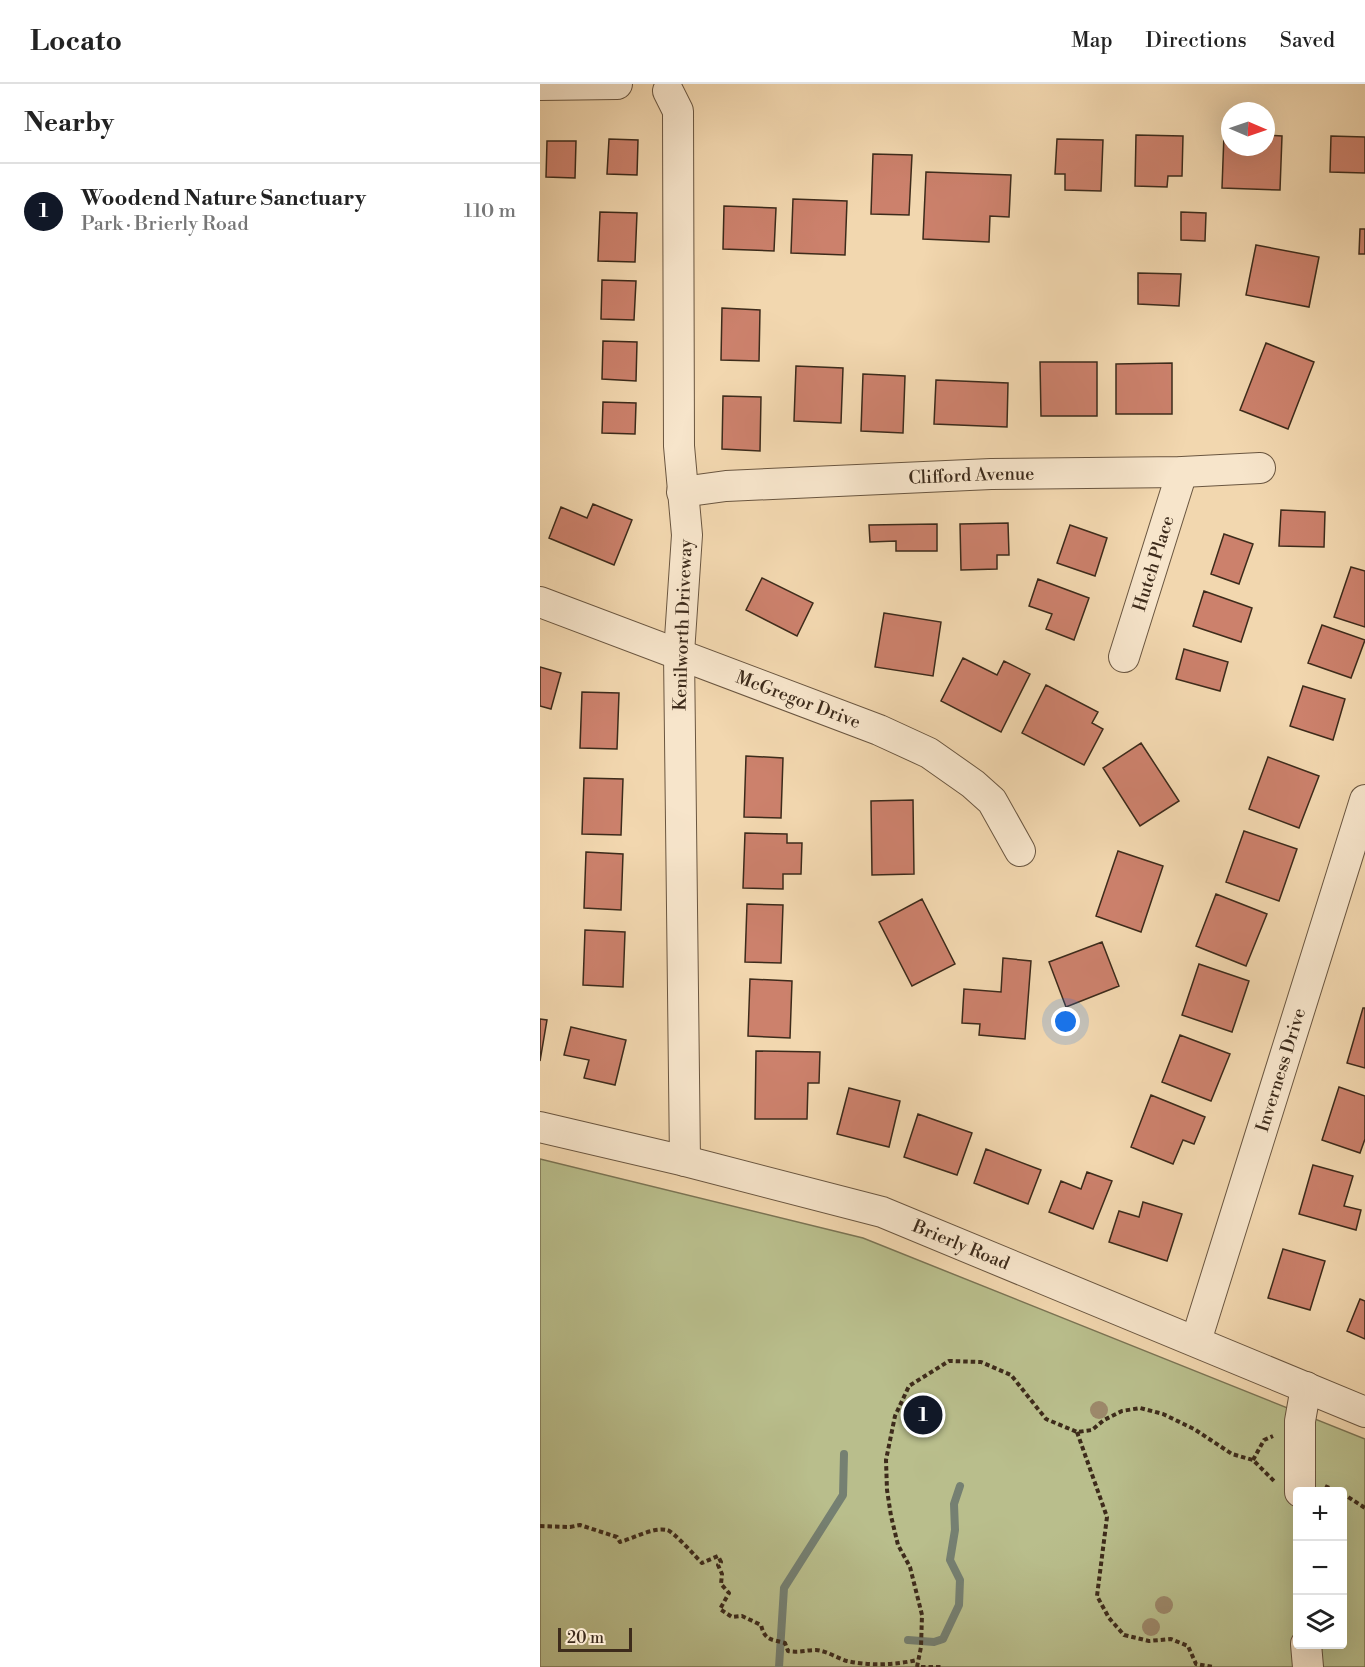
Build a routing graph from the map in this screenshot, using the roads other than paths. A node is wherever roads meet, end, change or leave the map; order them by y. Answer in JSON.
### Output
{"nodes":[{"id":1,"x":617,"y":84,"type":"edge"},
{"id":2,"x":540,"y":85,"type":"edge"},
{"id":3,"x":666,"y":86,"type":"edge"},
{"id":4,"x":1260,"y":468,"type":"dead end"},
{"id":5,"x":1182,"y":472,"type":"junction"},
{"id":6,"x":682,"y":492,"type":"junction"},
{"id":7,"x":540,"y":602,"type":"edge"},
{"id":8,"x":679,"y":653,"type":"junction"},
{"id":9,"x":1124,"y":657,"type":"dead end"},
{"id":10,"x":1365,"y":800,"type":"edge"},
{"id":11,"x":1020,"y":850,"type":"dead end"},
{"id":12,"x":1357,"y":856,"type":"edge"},
{"id":13,"x":540,"y":1127,"type":"edge"},
{"id":14,"x":685,"y":1161,"type":"junction"},
{"id":15,"x":1196,"y":1341,"type":"junction"},
{"id":16,"x":1306,"y":1387,"type":"junction"},
{"id":17,"x":1365,"y":1412,"type":"edge"},
{"id":18,"x":1288,"y":1487,"type":"edge"},
{"id":19,"x":1306,"y":1649,"type":"edge"},
{"id":20,"x":1308,"y":1667,"type":"edge"}],
"edges":[{"from":1,"to":2,"type":"street"},
{"from":3,"to":6,"type":"street","name":"Kenilworth Driveway"},
{"from":4,"to":5,"type":"street","name":"Clifford Avenue"},
{"from":5,"to":6,"type":"street","name":"Clifford Avenue"},
{"from":5,"to":9,"type":"street","name":"Hutch Place"},
{"from":6,"to":8,"type":"street","name":"Kenilworth Driveway"},
{"from":7,"to":8,"type":"street","name":"McGregor Drive"},
{"from":8,"to":11,"type":"street","name":"McGregor Drive"},
{"from":8,"to":14,"type":"street","name":"Kenilworth Driveway"},
{"from":10,"to":12,"type":"street","name":"Inverness Drive"},
{"from":12,"to":15,"type":"street","name":"Inverness Drive"},
{"from":13,"to":14,"type":"street","name":"Brierly Road"},
{"from":14,"to":15,"type":"street","name":"Brierly Road"},
{"from":15,"to":16,"type":"street","name":"Brierly Road"},
{"from":16,"to":17,"type":"street","name":"Brierly Road"},
{"from":16,"to":18,"type":"street"},
{"from":19,"to":20,"type":"street"}]}
